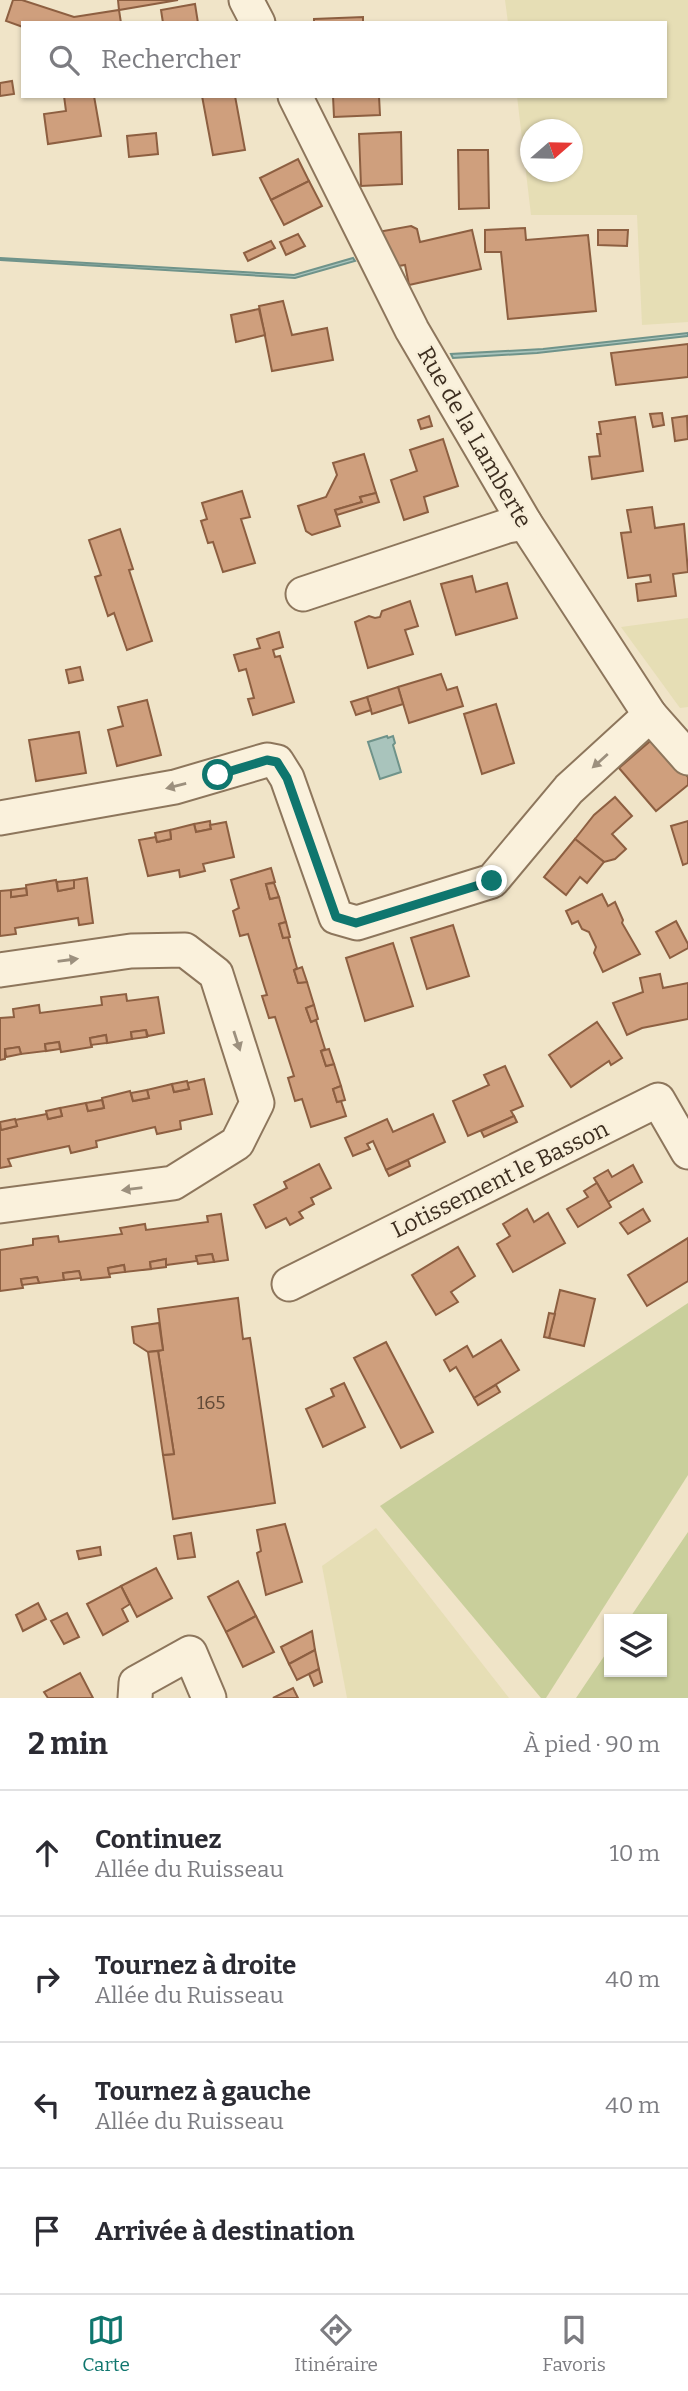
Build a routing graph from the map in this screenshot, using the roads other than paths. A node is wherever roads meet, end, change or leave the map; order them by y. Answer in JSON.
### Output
{"nodes":[{"id":1,"x":246,"y":0,"type":"edge"},
{"id":2,"x":257,"y":21,"type":"edge"},
{"id":3,"x":296,"y":98,"type":"edge"},
{"id":4,"x":525,"y":523,"type":"junction"},
{"id":5,"x":303,"y":594,"type":"dead end"},
{"id":6,"x":650,"y":715,"type":"junction"},
{"id":7,"x":688,"y":758,"type":"edge"},
{"id":8,"x":0,"y":818,"type":"edge"},
{"id":9,"x":0,"y":970,"type":"edge"},
{"id":10,"x":688,"y":1152,"type":"edge"},
{"id":11,"x":0,"y":1206,"type":"edge"},
{"id":12,"x":289,"y":1284,"type":"dead end"},
{"id":13,"x":135,"y":1698,"type":"edge"},
{"id":14,"x":208,"y":1698,"type":"edge"}],
"edges":[{"from":1,"to":2,"type":"street"},
{"from":3,"to":4,"type":"street","name":"Rue de la Lamberte"},
{"from":4,"to":5,"type":"street"},
{"from":4,"to":6,"type":"street","name":"Rue de la Lamberte"},
{"from":6,"to":7,"type":"street","name":"Rue de la Lamberte"},
{"from":6,"to":8,"type":"street","one_way":true},
{"from":9,"to":11,"type":"street","one_way":true},
{"from":10,"to":12,"type":"street","name":"Lotissement le Basson"},
{"from":13,"to":14,"type":"street"}]}
